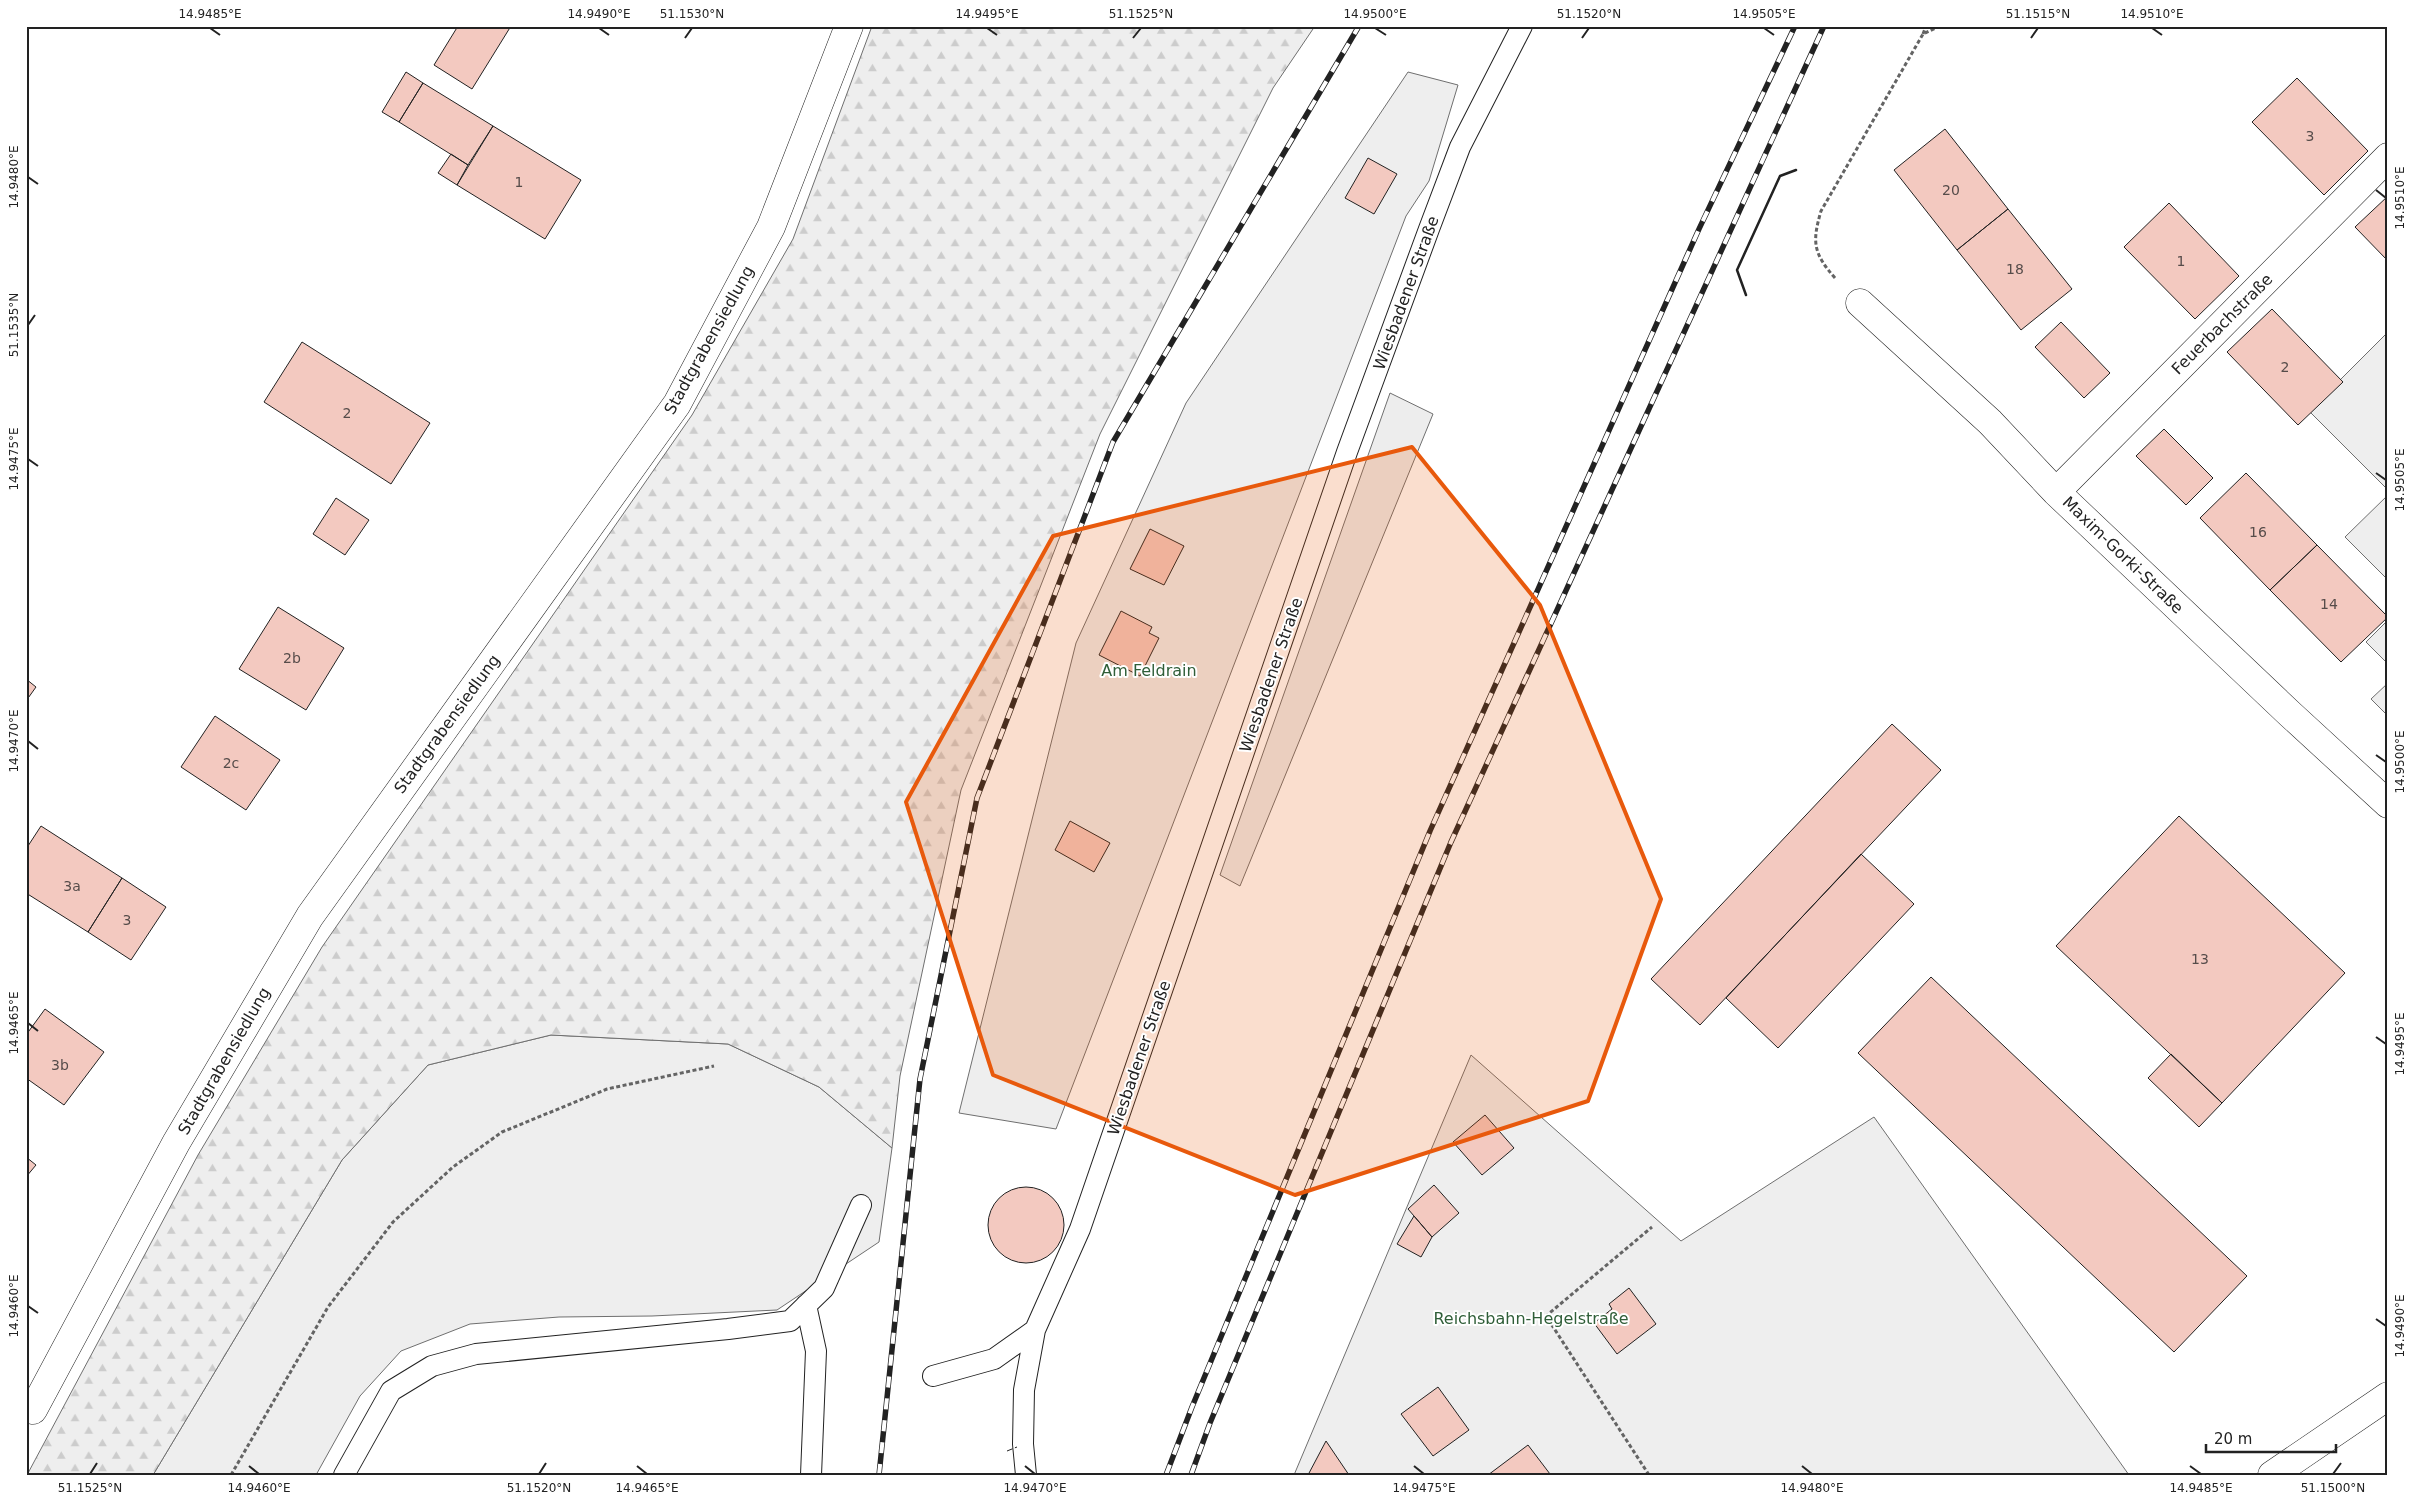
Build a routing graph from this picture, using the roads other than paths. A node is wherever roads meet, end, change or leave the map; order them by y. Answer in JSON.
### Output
{"nodes":[{"id":1,"x":849,"y":26,"type":"edge"},
{"id":2,"x":1522,"y":26,"type":"edge"},
{"id":3,"x":2388,"y":156,"type":"edge"},
{"id":4,"x":1860,"y":303,"type":"road end"},
{"id":5,"x":2056,"y":492,"type":"junction"},
{"id":6,"x":2388,"y":804,"type":"edge"},
{"id":7,"x":861,"y":1205,"type":"dead end"},
{"id":8,"x":806,"y":1305,"type":"junction"},
{"id":9,"x":1035,"y":1330,"type":"junction"},
{"id":10,"x":932,"y":1376,"type":"dead end"},
{"id":11,"x":2388,"y":1396,"type":"edge"},
{"id":12,"x":28,"y":1414,"type":"edge"},
{"id":13,"x":344,"y":1475,"type":"edge"},
{"id":14,"x":811,"y":1475,"type":"edge"},
{"id":15,"x":1026,"y":1475,"type":"edge"},
{"id":16,"x":2272,"y":1475,"type":"edge"}],
"edges":[{"from":1,"to":12,"type":"street","name":"Stadtgrabensiedlung"},
{"from":2,"to":9,"type":"lane","name":"Wiesbadener Straße"},
{"from":3,"to":5,"type":"street","name":"Feuerbachstraße"},
{"from":4,"to":5,"type":"street","name":"Maxim-Gorki-Straße"},
{"from":5,"to":6,"type":"street","name":"Maxim-Gorki-Straße"},
{"from":7,"to":8,"type":"lane"},
{"from":8,"to":13,"type":"lane"},
{"from":8,"to":14,"type":"lane"},
{"from":9,"to":10,"type":"lane"},
{"from":9,"to":15,"type":"lane","name":"Wiesbadener Straße"},
{"from":11,"to":16,"type":"street"}]}
